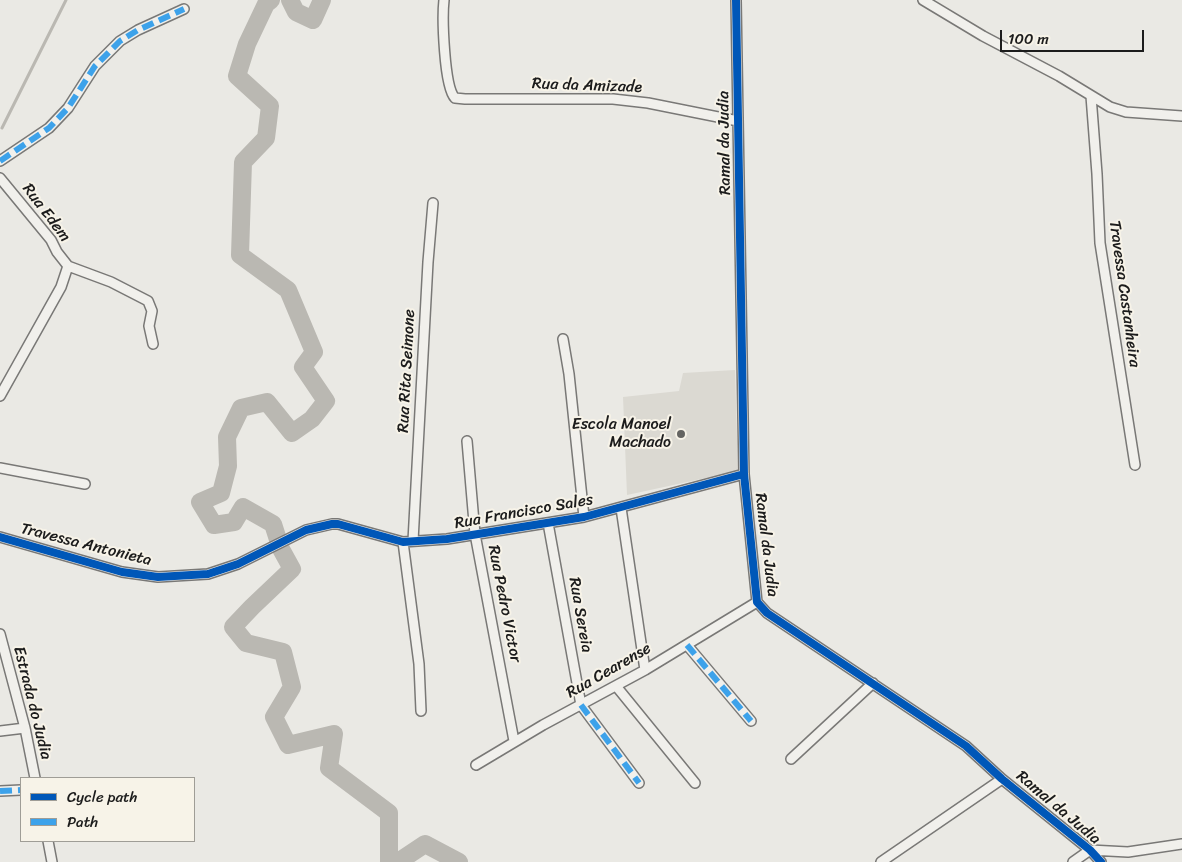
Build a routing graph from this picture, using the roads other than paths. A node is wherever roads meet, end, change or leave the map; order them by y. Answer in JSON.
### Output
{"nodes":[{"id":1,"x":444,"y":0,"type":"edge"},
{"id":2,"x":736,"y":0,"type":"edge"},
{"id":3,"x":923,"y":0,"type":"edge"},
{"id":4,"x":184,"y":9,"type":"dead end"},
{"id":5,"x":1091,"y":96,"type":"junction"},
{"id":6,"x":1182,"y":116,"type":"edge"},
{"id":7,"x":738,"y":121,"type":"junction"},
{"id":8,"x":0,"y":161,"type":"edge"},
{"id":9,"x":0,"y":178,"type":"edge"},
{"id":10,"x":433,"y":203,"type":"dead end"},
{"id":11,"x":68,"y":266,"type":"junction"},
{"id":12,"x":563,"y":339,"type":"dead end"},
{"id":13,"x":153,"y":344,"type":"dead end"},
{"id":14,"x":0,"y":396,"type":"edge"},
{"id":15,"x":467,"y":441,"type":"dead end"},
{"id":16,"x":1135,"y":465,"type":"dead end"},
{"id":17,"x":0,"y":468,"type":"edge"},
{"id":18,"x":744,"y":474,"type":"junction"},
{"id":19,"x":85,"y":484,"type":"dead end"},
{"id":20,"x":621,"y":508,"type":"junction"},
{"id":21,"x":584,"y":517,"type":"junction"},
{"id":22,"x":548,"y":523,"type":"junction"},
{"id":23,"x":306,"y":530,"type":"joint"},
{"id":24,"x":475,"y":534,"type":"junction"},
{"id":25,"x":0,"y":537,"type":"edge"},
{"id":26,"x":413,"y":541,"type":"junction"},
{"id":27,"x":403,"y":542,"type":"junction"},
{"id":28,"x":757,"y":602,"type":"junction"},
{"id":29,"x":0,"y":634,"type":"edge"},
{"id":30,"x":687,"y":644,"type":"junction"},
{"id":31,"x":644,"y":670,"type":"junction"},
{"id":32,"x":874,"y":683,"type":"junction"},
{"id":33,"x":616,"y":686,"type":"junction"},
{"id":34,"x":581,"y":705,"type":"junction"},
{"id":35,"x":421,"y":711,"type":"dead end"},
{"id":36,"x":751,"y":721,"type":"dead end"},
{"id":37,"x":25,"y":728,"type":"junction"},
{"id":38,"x":0,"y":731,"type":"edge"},
{"id":39,"x":514,"y":741,"type":"junction"},
{"id":40,"x":791,"y":759,"type":"dead end"},
{"id":41,"x":476,"y":765,"type":"dead end"},
{"id":42,"x":35,"y":777,"type":"edge"},
{"id":43,"x":1002,"y":779,"type":"junction"},
{"id":44,"x":639,"y":783,"type":"dead end"},
{"id":45,"x":695,"y":784,"type":"dead end"},
{"id":46,"x":20,"y":790,"type":"edge"},
{"id":47,"x":0,"y":791,"type":"edge"},
{"id":48,"x":48,"y":842,"type":"edge"},
{"id":49,"x":1182,"y":844,"type":"edge"},
{"id":50,"x":1090,"y":850,"type":"junction"},
{"id":51,"x":52,"y":862,"type":"edge"},
{"id":52,"x":881,"y":862,"type":"edge"},
{"id":53,"x":1072,"y":862,"type":"edge"},
{"id":54,"x":1101,"y":862,"type":"edge"}],
"edges":[{"from":1,"to":7,"type":"street","name":"Rua da Amizade"},
{"from":2,"to":7,"type":"street","name":"Ramal da Judia"},
{"from":3,"to":5,"type":"street"},
{"from":4,"to":8,"type":"street"},
{"from":5,"to":6,"type":"street"},
{"from":5,"to":16,"type":"street","name":"Travessa Castanheira"},
{"from":7,"to":18,"type":"street","name":"Ramal da Judia"},
{"from":9,"to":11,"type":"street","name":"Rua Edem"},
{"from":10,"to":26,"type":"street","name":"Rua Rita Seimone"},
{"from":11,"to":13,"type":"street"},
{"from":11,"to":14,"type":"street"},
{"from":12,"to":21,"type":"street"},
{"from":15,"to":24,"type":"street","name":"Rua Pedro Victor"},
{"from":17,"to":19,"type":"street"},
{"from":18,"to":20,"type":"street","name":"Rua Francisco Sales"},
{"from":18,"to":28,"type":"street","name":"Ramal da Judia"},
{"from":20,"to":21,"type":"street","name":"Rua Francisco Sales"},
{"from":20,"to":31,"type":"street"},
{"from":21,"to":22,"type":"street","name":"Rua Francisco Sales"},
{"from":22,"to":24,"type":"street","name":"Rua Francisco Sales"},
{"from":22,"to":34,"type":"street","name":"Rua Sereia"},
{"from":23,"to":25,"type":"street","name":"Travessa Antonieta"},
{"from":23,"to":27,"type":"street","name":"Rua Francisco Sales"},
{"from":24,"to":26,"type":"street","name":"Rua Francisco Sales"},
{"from":24,"to":39,"type":"street","name":"Rua Pedro Victor"},
{"from":26,"to":27,"type":"street","name":"Rua Francisco Sales"},
{"from":27,"to":35,"type":"street"},
{"from":28,"to":30,"type":"street","name":"Rua Cearense"},
{"from":28,"to":32,"type":"street","name":"Ramal da Judia"},
{"from":29,"to":37,"type":"street","name":"Estrada do Judia"},
{"from":30,"to":31,"type":"street","name":"Rua Cearense"},
{"from":30,"to":36,"type":"street"},
{"from":31,"to":33,"type":"street","name":"Rua Cearense"},
{"from":32,"to":40,"type":"street"},
{"from":32,"to":43,"type":"street","name":"Ramal da Judia"},
{"from":33,"to":34,"type":"street","name":"Rua Cearense"},
{"from":33,"to":45,"type":"street"},
{"from":34,"to":39,"type":"street","name":"Rua Cearense"},
{"from":34,"to":44,"type":"street","name":"Rua Sereia"},
{"from":37,"to":38,"type":"street"},
{"from":37,"to":42,"type":"street","name":"Estrada do Judia"},
{"from":39,"to":41,"type":"street","name":"Rua Cearense"},
{"from":43,"to":50,"type":"street","name":"Ramal da Judia"},
{"from":43,"to":52,"type":"street"},
{"from":46,"to":47,"type":"street"},
{"from":48,"to":51,"type":"street"},
{"from":49,"to":50,"type":"street"},
{"from":50,"to":53,"type":"street"},
{"from":50,"to":54,"type":"street","name":"Ramal da Judia"}]}
